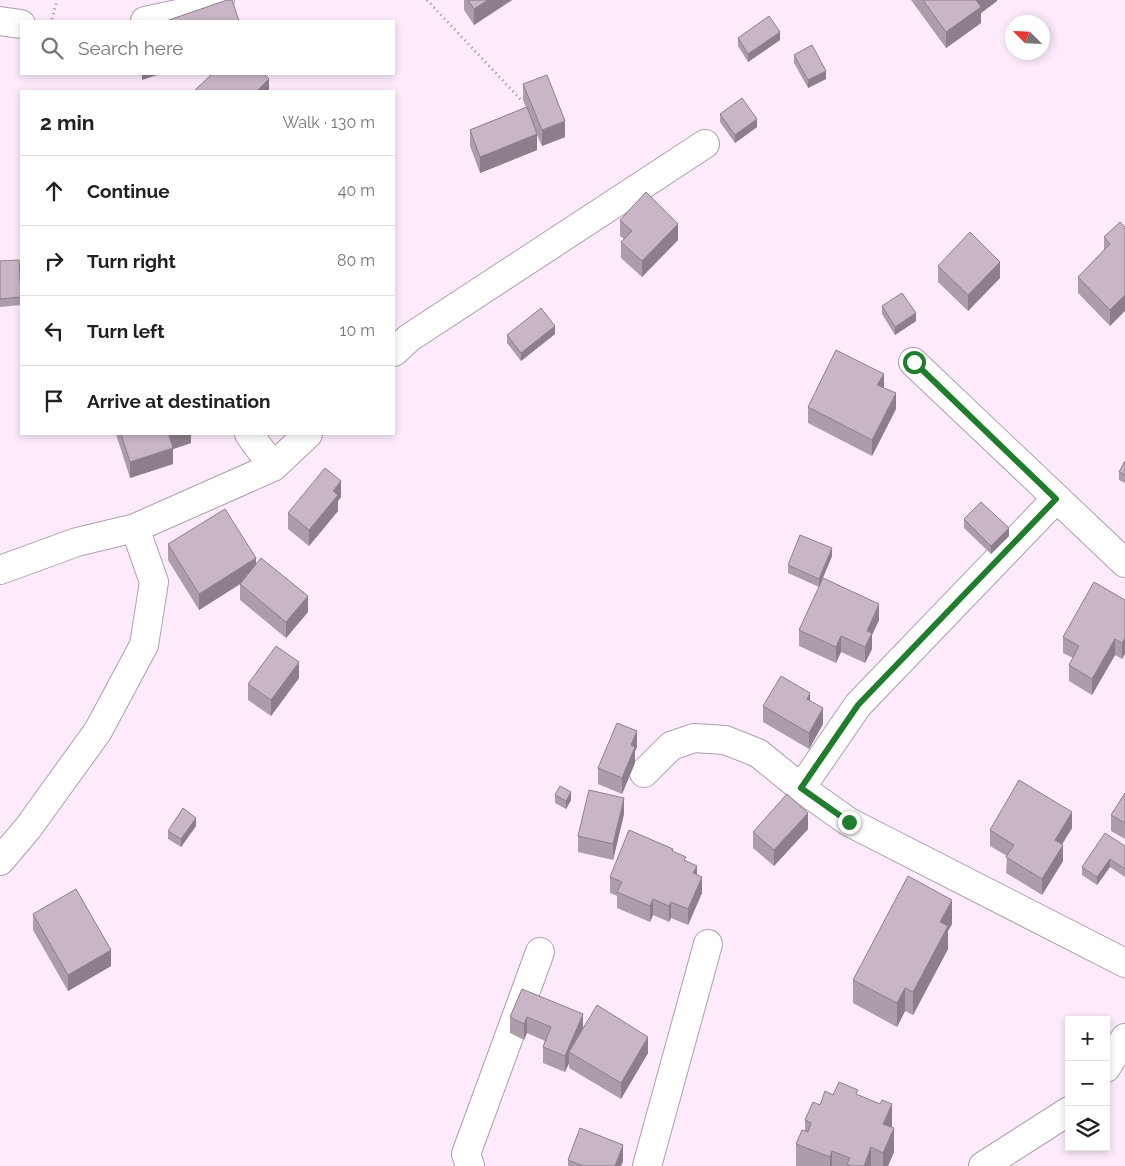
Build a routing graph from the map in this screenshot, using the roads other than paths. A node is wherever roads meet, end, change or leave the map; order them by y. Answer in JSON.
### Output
{"nodes":[{"id":1,"x":220,"y":0,"type":"edge"},
{"id":2,"x":150,"y":20,"type":"edge"},
{"id":3,"x":0,"y":21,"type":"edge"},
{"id":4,"x":20,"y":24,"type":"edge"},
{"id":5,"x":706,"y":144,"type":"dead end"},
{"id":6,"x":395,"y":351,"type":"edge"},
{"id":7,"x":914,"y":362,"type":"dead end"},
{"id":8,"x":251,"y":435,"type":"edge"},
{"id":9,"x":307,"y":435,"type":"edge"},
{"id":10,"x":274,"y":467,"type":"junction"},
{"id":11,"x":1056,"y":499,"type":"junction"},
{"id":12,"x":135,"y":528,"type":"junction"},
{"id":13,"x":1125,"y":564,"type":"edge"},
{"id":14,"x":0,"y":570,"type":"edge"},
{"id":15,"x":644,"y":773,"type":"dead end"},
{"id":16,"x":801,"y":788,"type":"junction"},
{"id":17,"x":0,"y":860,"type":"edge"},
{"id":18,"x":708,"y":944,"type":"dead end"},
{"id":19,"x":540,"y":952,"type":"dead end"},
{"id":20,"x":1125,"y":963,"type":"edge"},
{"id":21,"x":1125,"y":1038,"type":"edge"},
{"id":22,"x":1110,"y":1062,"type":"edge"},
{"id":23,"x":1065,"y":1114,"type":"edge"},
{"id":24,"x":470,"y":1166,"type":"edge"},
{"id":25,"x":647,"y":1166,"type":"edge"},
{"id":26,"x":983,"y":1166,"type":"edge"}],
"edges":[{"from":1,"to":2,"type":"street"},
{"from":3,"to":4,"type":"street"},
{"from":5,"to":6,"type":"street"},
{"from":7,"to":11,"type":"street"},
{"from":8,"to":10,"type":"street"},
{"from":9,"to":10,"type":"street"},
{"from":10,"to":12,"type":"street"},
{"from":11,"to":13,"type":"street"},
{"from":11,"to":16,"type":"street"},
{"from":12,"to":14,"type":"street"},
{"from":12,"to":17,"type":"street"},
{"from":15,"to":16,"type":"street"},
{"from":16,"to":20,"type":"street"},
{"from":18,"to":25,"type":"street"},
{"from":19,"to":24,"type":"street"},
{"from":21,"to":22,"type":"street"},
{"from":23,"to":26,"type":"street"}]}
